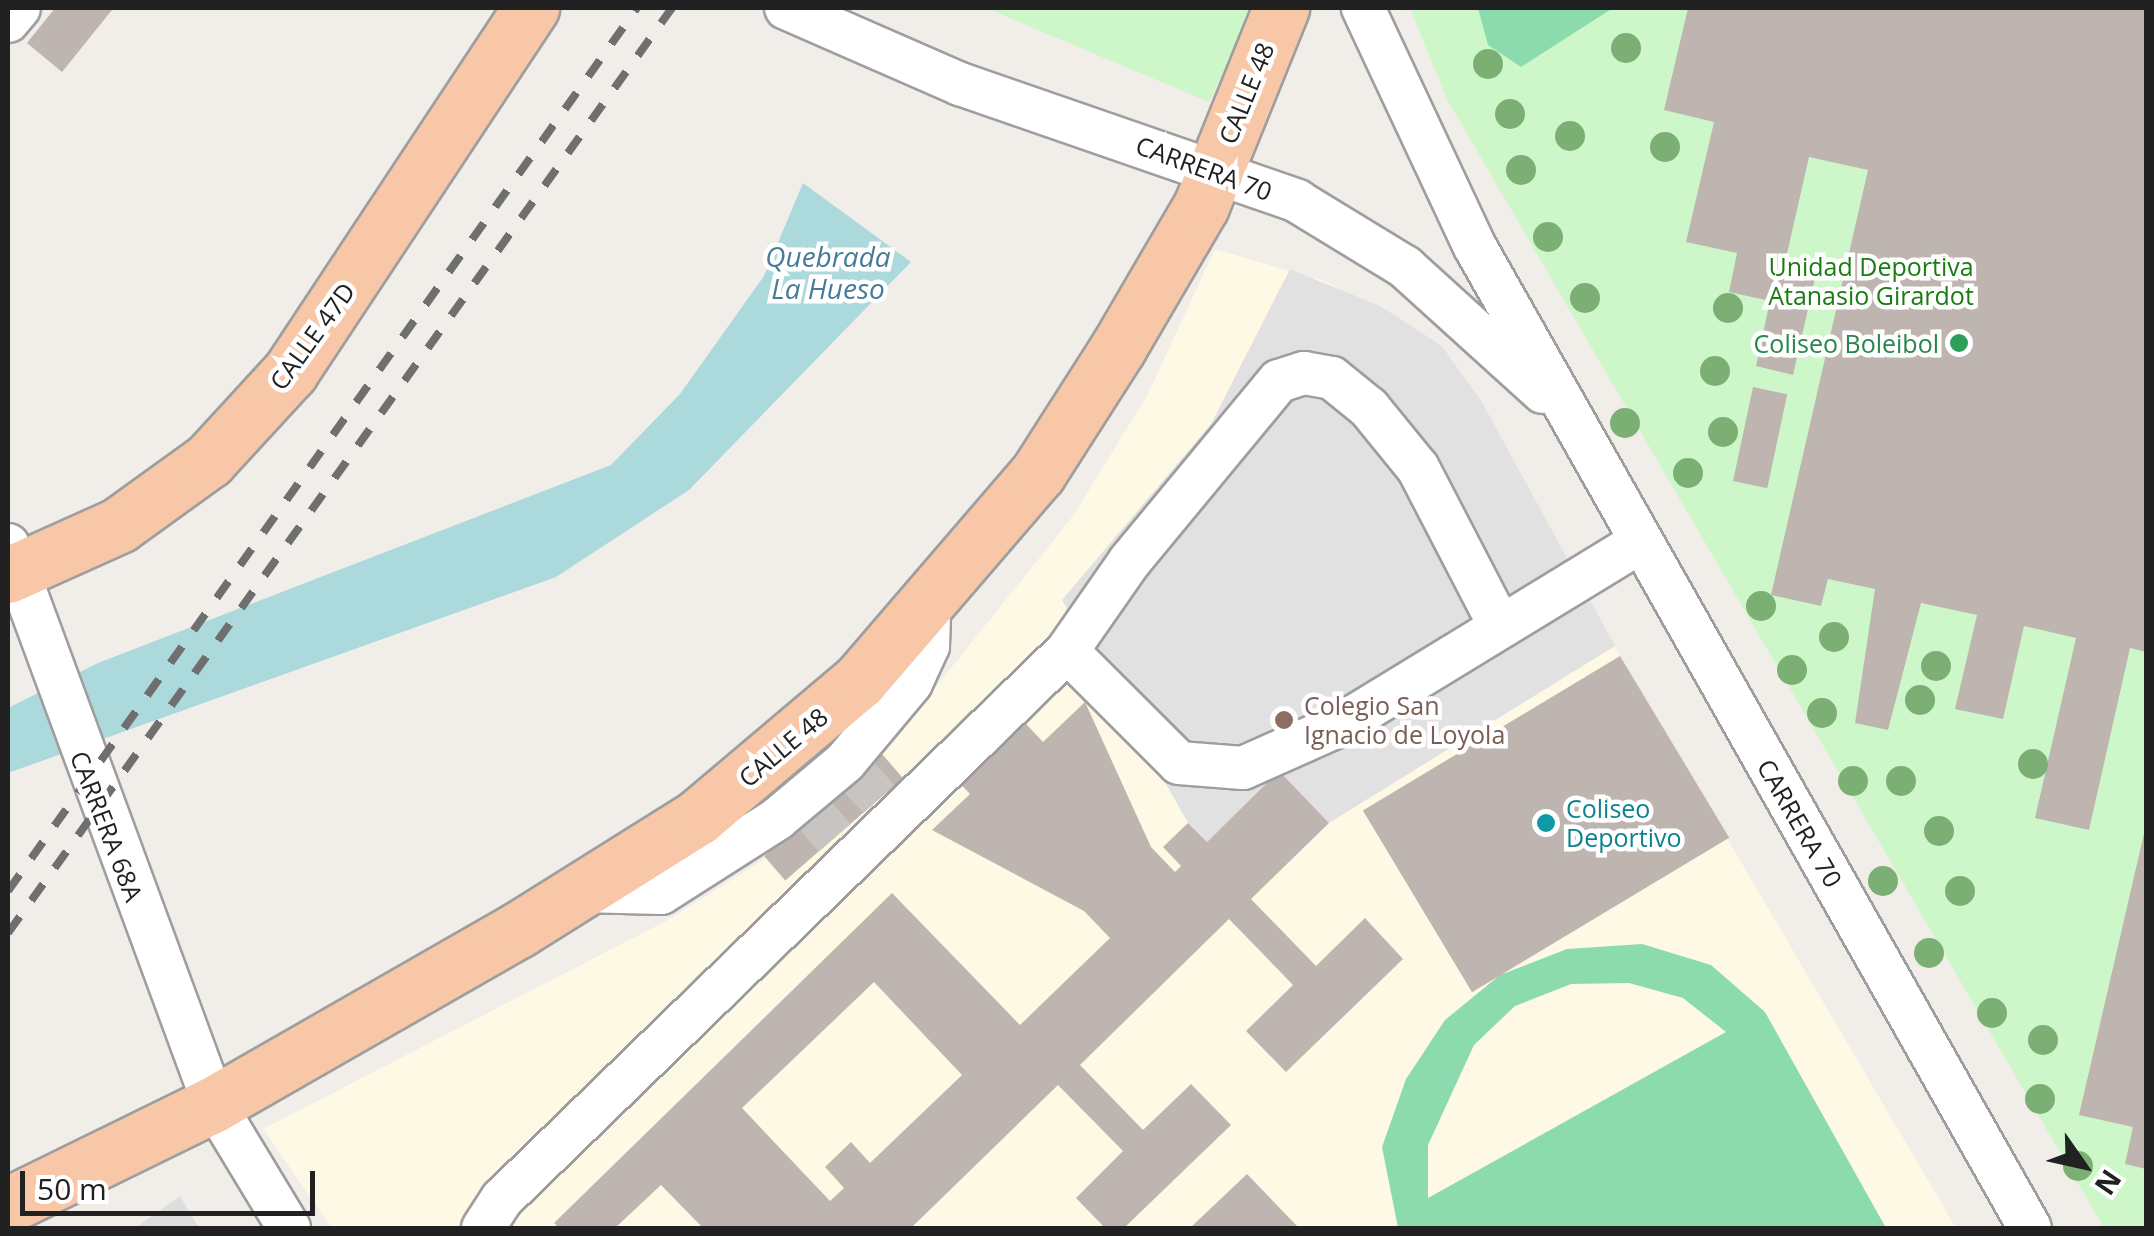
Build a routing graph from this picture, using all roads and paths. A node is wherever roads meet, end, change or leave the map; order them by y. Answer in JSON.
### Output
{"nodes":[{"id":1,"x":19,"y":8,"type":"edge"},
{"id":2,"x":531,"y":8,"type":"edge"},
{"id":3,"x":786,"y":8,"type":"edge"},
{"id":4,"x":1281,"y":8,"type":"edge"},
{"id":5,"x":1363,"y":8,"type":"edge"},
{"id":6,"x":8,"y":21,"type":"edge"},
{"id":7,"x":1216,"y":170,"type":"junction"},
{"id":8,"x":1568,"y":418,"type":"junction"},
{"id":9,"x":1640,"y":542,"type":"junction"},
{"id":10,"x":10,"y":564,"type":"edge"},
{"id":11,"x":929,"y":609,"type":"junction"},
{"id":12,"x":1500,"y":626,"type":"junction"},
{"id":13,"x":1067,"y":651,"type":"junction"},
{"id":14,"x":870,"y":789,"type":"junction"},
{"id":15,"x":827,"y":828,"type":"junction"},
{"id":16,"x":581,"y":891,"type":"junction"},
{"id":17,"x":214,"y":1104,"type":"junction"},
{"id":18,"x":8,"y":1205,"type":"edge"},
{"id":19,"x":289,"y":1228,"type":"edge"},
{"id":20,"x":483,"y":1228,"type":"edge"},
{"id":21,"x":2030,"y":1228,"type":"edge"}],
"edges":[{"from":1,"to":6,"type":"street"},
{"from":2,"to":10,"type":"main road","name":"CALLE 47D"},
{"from":3,"to":7,"type":"street","name":"CARRERA 70"},
{"from":4,"to":7,"type":"main road","name":"CALLE 48"},
{"from":5,"to":8,"type":"street","name":"CARRERA 70"},
{"from":7,"to":8,"type":"street","name":"CARRERA 70"},
{"from":7,"to":11,"type":"main road","name":"CALLE 48"},
{"from":8,"to":9,"type":"street","name":"CARRERA 70"},
{"from":9,"to":12,"type":"street"},
{"from":9,"to":21,"type":"street","name":"CARRERA 70"},
{"from":10,"to":17,"type":"street","name":"CARRERA 68A"},
{"from":11,"to":14,"type":"street"},
{"from":11,"to":16,"type":"main road","name":"CALLE 48"},
{"from":12,"to":13,"type":"street"},
{"from":12,"to":13,"type":"street"},
{"from":13,"to":14,"type":"street"},
{"from":14,"to":15,"type":"street"},
{"from":14,"to":15,"type":"street"},
{"from":15,"to":16,"type":"street"},
{"from":15,"to":20,"type":"street"},
{"from":16,"to":17,"type":"main road","name":"CALLE 48"},
{"from":17,"to":18,"type":"main road","name":"CALLE 48"},
{"from":17,"to":19,"type":"street","name":"CARRERA 68A"}]}
